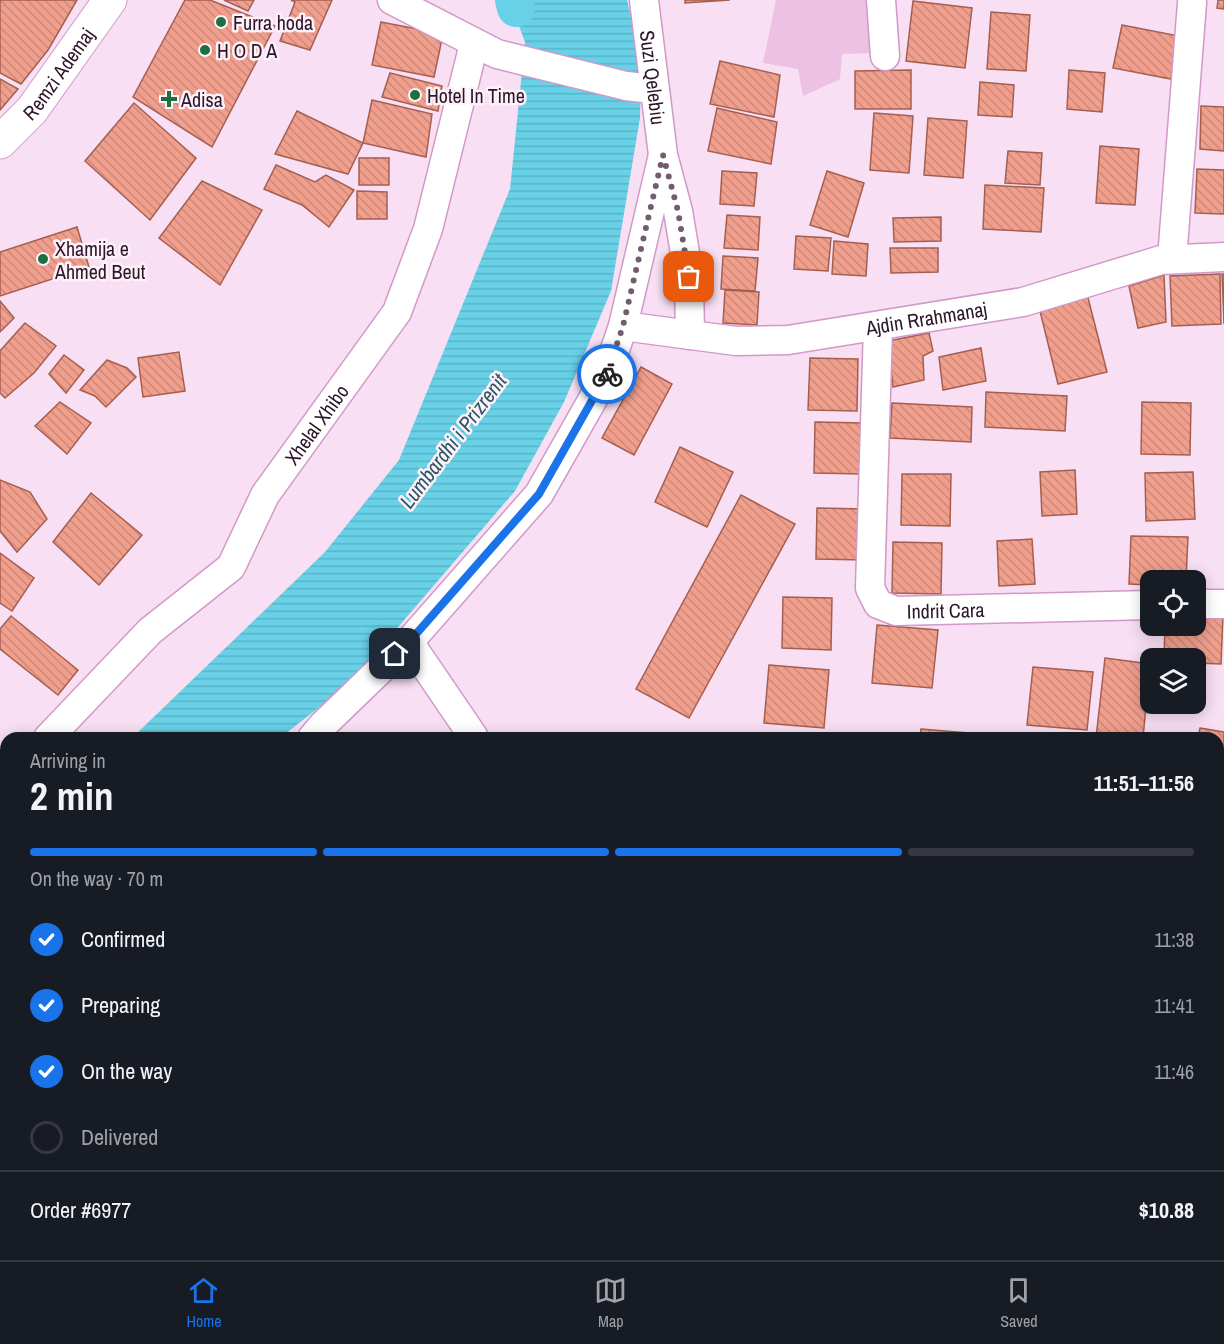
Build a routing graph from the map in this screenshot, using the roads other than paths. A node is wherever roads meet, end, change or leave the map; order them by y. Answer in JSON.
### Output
{"nodes":[{"id":1,"x":110,"y":0,"type":"edge"},
{"id":2,"x":392,"y":0,"type":"edge"},
{"id":3,"x":644,"y":0,"type":"edge"},
{"id":4,"x":881,"y":0,"type":"edge"},
{"id":5,"x":1192,"y":3,"type":"dead end"},
{"id":6,"x":485,"y":49,"type":"junction"},
{"id":7,"x":885,"y":56,"type":"dead end"},
{"id":8,"x":639,"y":88,"type":"junction"},
{"id":9,"x":0,"y":142,"type":"edge"},
{"id":10,"x":663,"y":155,"type":"junction"},
{"id":11,"x":1224,"y":257,"type":"edge"},
{"id":12,"x":1172,"y":259,"type":"junction"},
{"id":13,"x":623,"y":326,"type":"junction"},
{"id":14,"x":878,"y":327,"type":"junction"},
{"id":15,"x":690,"y":335,"type":"junction"},
{"id":16,"x":1206,"y":604,"type":"edge"},
{"id":17,"x":1224,"y":604,"type":"edge"},
{"id":18,"x":1140,"y":605,"type":"edge"},
{"id":19,"x":409,"y":642,"type":"junction"},
{"id":20,"x":54,"y":732,"type":"edge"},
{"id":21,"x":317,"y":732,"type":"edge"},
{"id":22,"x":470,"y":732,"type":"edge"}],
"edges":[{"from":1,"to":9,"type":"main road","name":"Remzi Ademaj"},
{"from":2,"to":6,"type":"street"},
{"from":3,"to":8,"type":"street","name":"Suzi Qelebiu"},
{"from":4,"to":7,"type":"street"},
{"from":5,"to":12,"type":"street"},
{"from":6,"to":8,"type":"street"},
{"from":6,"to":20,"type":"street","name":"Xhelal Xhibo"},
{"from":8,"to":10,"type":"street","name":"Suzi Qelebiu"},
{"from":10,"to":13,"type":"street","name":"Suzi Qelebiu"},
{"from":10,"to":15,"type":"street","name":"Suzi Qelebiu"},
{"from":11,"to":12,"type":"street","name":"Ajdin Rrahmanaj"},
{"from":12,"to":14,"type":"street","name":"Ajdin Rrahmanaj"},
{"from":13,"to":15,"type":"street","name":"Ajdin Rrahmanaj"},
{"from":13,"to":19,"type":"street","name":"Suzi Qelebiu"},
{"from":14,"to":15,"type":"street","name":"Ajdin Rrahmanaj"},
{"from":14,"to":18,"type":"street","name":"Indrit Cara"},
{"from":16,"to":17,"type":"street"},
{"from":19,"to":21,"type":"street","name":"Suzi Qelebiu"},
{"from":19,"to":22,"type":"street"}]}
